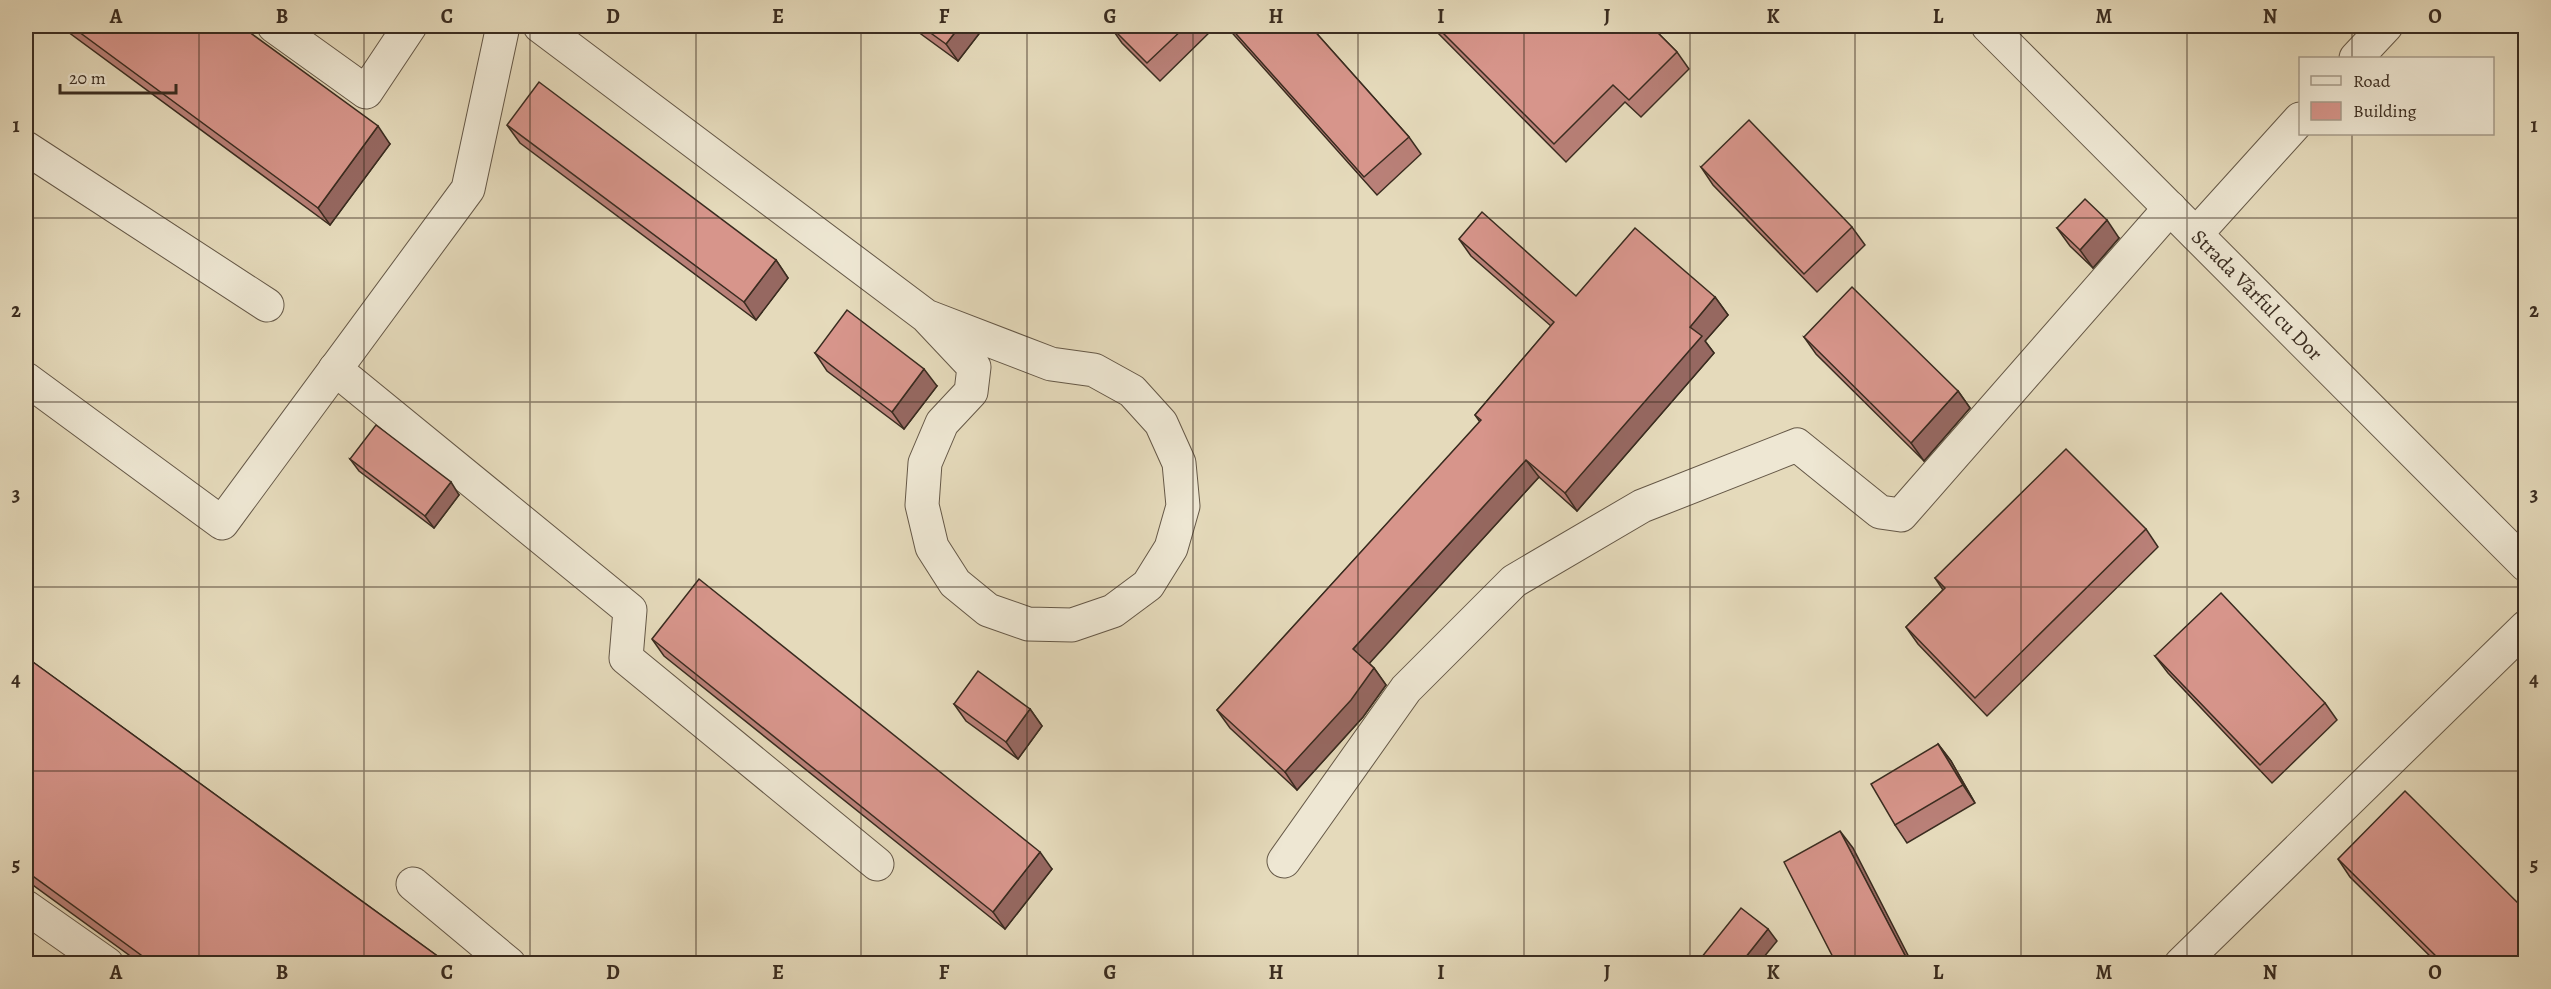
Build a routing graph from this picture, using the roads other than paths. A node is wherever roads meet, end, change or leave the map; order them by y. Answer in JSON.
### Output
{"nodes":[{"id":1,"x":273,"y":26,"type":"edge"},
{"id":2,"x":410,"y":26,"type":"edge"},
{"id":3,"x":503,"y":26,"type":"edge"},
{"id":4,"x":540,"y":26,"type":"edge"},
{"id":5,"x":1988,"y":26,"type":"edge"},
{"id":6,"x":2386,"y":26,"type":"edge"},
{"id":7,"x":2357,"y":57,"type":"edge"},
{"id":8,"x":2299,"y":121,"type":"edge"},
{"id":9,"x":26,"y":148,"type":"edge"},
{"id":10,"x":2170,"y":208,"type":"junction"},
{"id":11,"x":2196,"y":234,"type":"junction"},
{"id":12,"x":267,"y":305,"type":"dead end"},
{"id":13,"x":926,"y":316,"type":"junction"},
{"id":14,"x":335,"y":369,"type":"junction"},
{"id":15,"x":26,"y":379,"type":"edge"},
{"id":16,"x":2526,"y":565,"type":"edge"},
{"id":17,"x":2526,"y":627,"type":"edge"},
{"id":18,"x":1284,"y":861,"type":"dead end"},
{"id":19,"x":877,"y":864,"type":"dead end"},
{"id":20,"x":413,"y":884,"type":"dead end"},
{"id":21,"x":26,"y":907,"type":"edge"},
{"id":22,"x":106,"y":963,"type":"edge"},
{"id":23,"x":509,"y":963,"type":"edge"},
{"id":24,"x":2181,"y":963,"type":"edge"}],
"edges":[{"from":1,"to":2,"type":"street"},
{"from":3,"to":14,"type":"street"},
{"from":4,"to":13,"type":"street"},
{"from":5,"to":10,"type":"street","name":"Strada Vârful cu Dor"},
{"from":6,"to":7,"type":"street"},
{"from":8,"to":11,"type":"street"},
{"from":9,"to":12,"type":"street"},
{"from":10,"to":11,"type":"street","name":"Strada Vârful cu Dor"},
{"from":10,"to":18,"type":"street"},
{"from":11,"to":16,"type":"street","name":"Strada Vârful cu Dor"},
{"from":13,"to":13,"type":"street"},
{"from":14,"to":15,"type":"street"},
{"from":14,"to":19,"type":"street"},
{"from":17,"to":24,"type":"street"},
{"from":20,"to":23,"type":"street"},
{"from":21,"to":22,"type":"street"}]}
